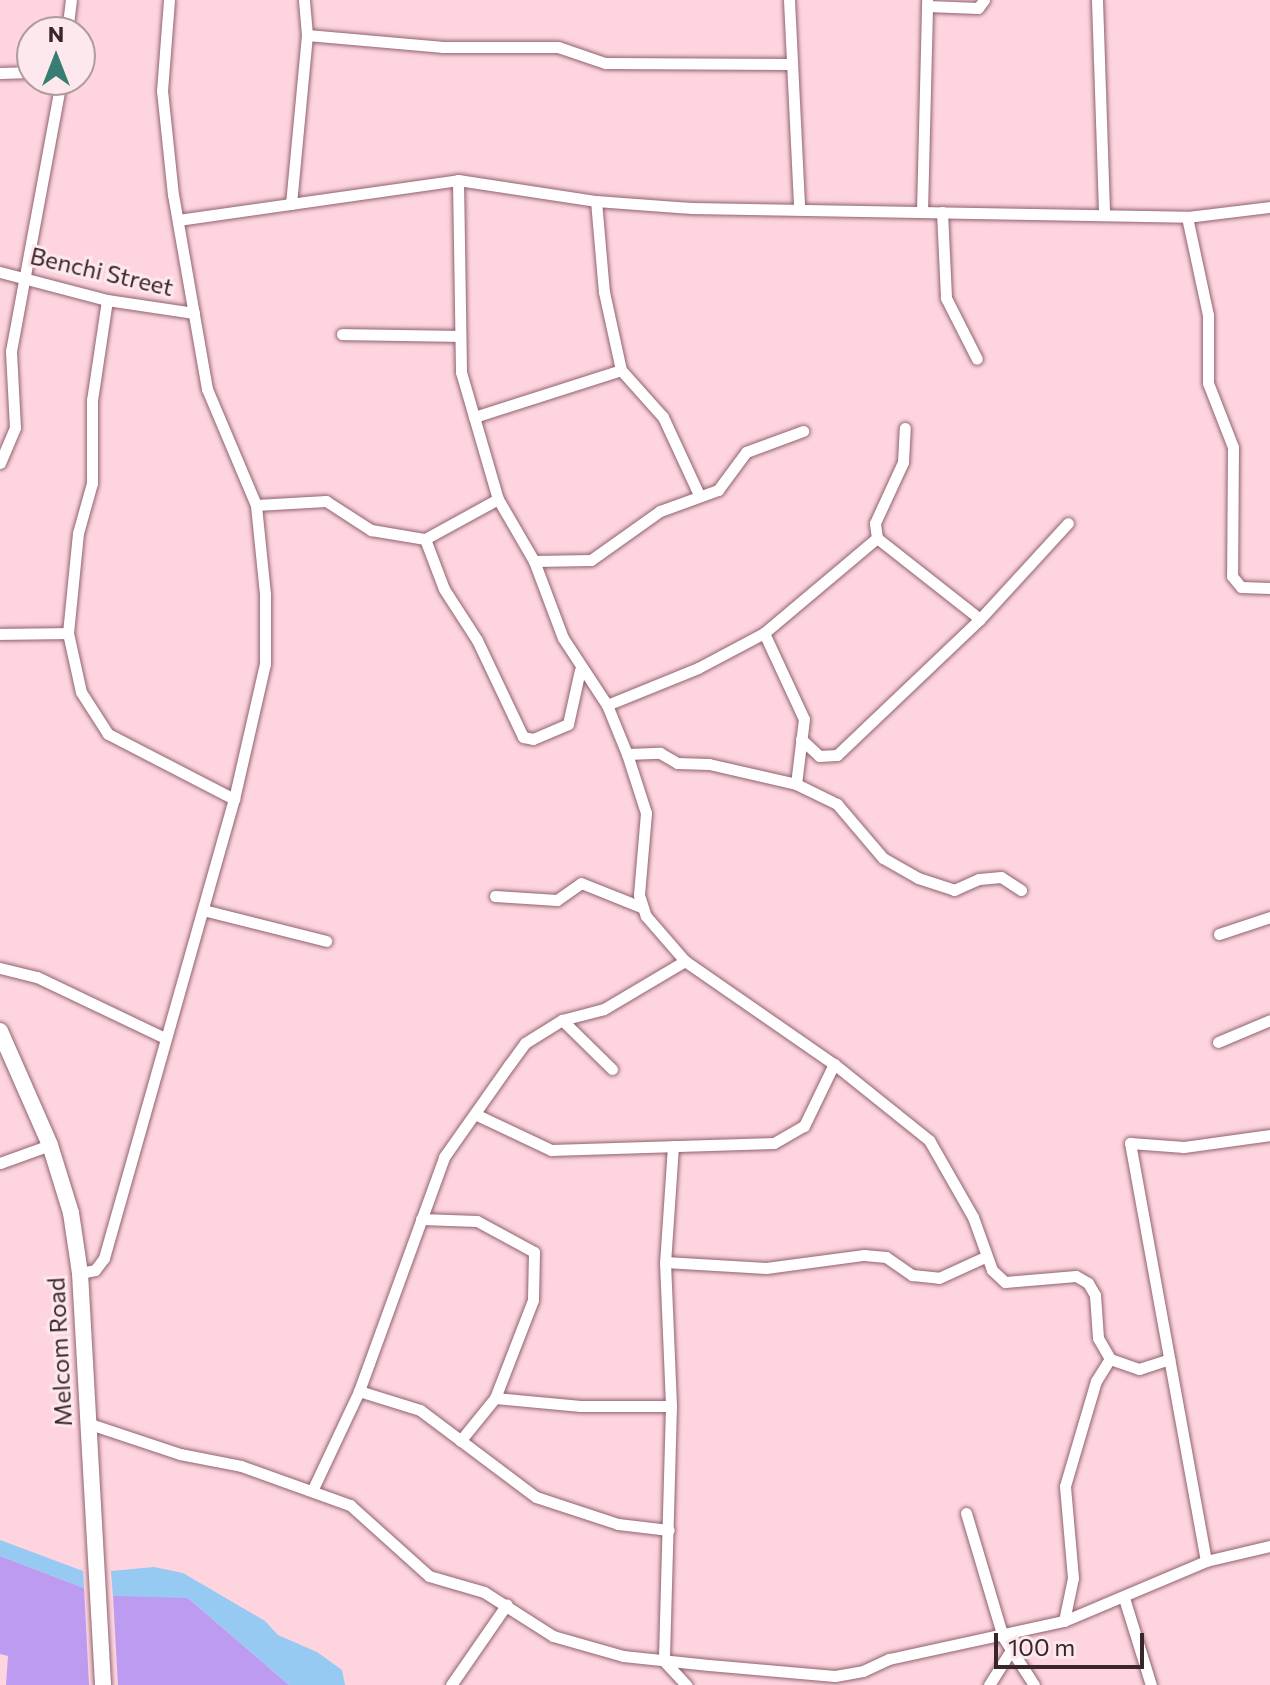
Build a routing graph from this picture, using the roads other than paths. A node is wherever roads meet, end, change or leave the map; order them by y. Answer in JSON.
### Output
{"nodes":[{"id":1,"x":169,"y":0,"type":"edge"},
{"id":2,"x":304,"y":0,"type":"edge"},
{"id":3,"x":789,"y":0,"type":"edge"},
{"id":4,"x":984,"y":0,"type":"edge"},
{"id":5,"x":1097,"y":0,"type":"edge"},
{"id":6,"x":927,"y":3,"type":"edge"},
{"id":7,"x":307,"y":35,"type":"junction"},
{"id":8,"x":789,"y":64,"type":"junction"},
{"id":9,"x":58,"y":96,"type":"edge"},
{"id":10,"x":458,"y":180,"type":"junction"},
{"id":11,"x":596,"y":201,"type":"junction"},
{"id":12,"x":291,"y":204,"type":"junction"},
{"id":13,"x":799,"y":207,"type":"junction"},
{"id":14,"x":1270,"y":207,"type":"edge"},
{"id":15,"x":922,"y":212,"type":"junction"},
{"id":16,"x":942,"y":212,"type":"junction"},
{"id":17,"x":1104,"y":215,"type":"junction"},
{"id":18,"x":1187,"y":217,"type":"junction"},
{"id":19,"x":178,"y":220,"type":"junction"},
{"id":20,"x":0,"y":272,"type":"edge"},
{"id":21,"x":23,"y":276,"type":"junction"},
{"id":22,"x":107,"y":300,"type":"junction"},
{"id":23,"x":194,"y":313,"type":"junction"},
{"id":24,"x":342,"y":334,"type":"dead end"},
{"id":25,"x":458,"y":336,"type":"junction"},
{"id":26,"x":977,"y":359,"type":"dead end"},
{"id":27,"x":621,"y":370,"type":"junction"},
{"id":28,"x":474,"y":417,"type":"junction"},
{"id":29,"x":905,"y":428,"type":"dead end"},
{"id":30,"x":803,"y":431,"type":"dead end"},
{"id":31,"x":0,"y":463,"type":"edge"},
{"id":32,"x":699,"y":495,"type":"junction"},
{"id":33,"x":498,"y":499,"type":"junction"},
{"id":34,"x":256,"y":505,"type":"junction"},
{"id":35,"x":1068,"y":523,"type":"dead end"},
{"id":36,"x":877,"y":538,"type":"junction"},
{"id":37,"x":425,"y":539,"type":"junction"},
{"id":38,"x":534,"y":561,"type":"junction"},
{"id":39,"x":1270,"y":588,"type":"edge"},
{"id":40,"x":980,"y":619,"type":"junction"},
{"id":41,"x":68,"y":633,"type":"junction"},
{"id":42,"x":764,"y":633,"type":"junction"},
{"id":43,"x":0,"y":634,"type":"edge"},
{"id":44,"x":580,"y":670,"type":"junction"},
{"id":45,"x":607,"y":705,"type":"junction"},
{"id":46,"x":801,"y":739,"type":"junction"},
{"id":47,"x":627,"y":754,"type":"junction"},
{"id":48,"x":796,"y":784,"type":"junction"},
{"id":49,"x":234,"y":799,"type":"junction"},
{"id":50,"x":1021,"y":890,"type":"dead end"},
{"id":51,"x":495,"y":896,"type":"dead end"},
{"id":52,"x":641,"y":907,"type":"junction"},
{"id":53,"x":203,"y":910,"type":"junction"},
{"id":54,"x":1270,"y":917,"type":"edge"},
{"id":55,"x":1219,"y":934,"type":"dead end"},
{"id":56,"x":326,"y":941,"type":"dead end"},
{"id":57,"x":685,"y":961,"type":"junction"},
{"id":58,"x":0,"y":968,"type":"edge"},
{"id":59,"x":562,"y":1020,"type":"junction"},
{"id":60,"x":1270,"y":1020,"type":"edge"},
{"id":61,"x":0,"y":1031,"type":"edge"},
{"id":62,"x":165,"y":1038,"type":"junction"},
{"id":63,"x":1218,"y":1042,"type":"dead end"},
{"id":64,"x":834,"y":1064,"type":"junction"},
{"id":65,"x":612,"y":1069,"type":"dead end"},
{"id":66,"x":477,"y":1115,"type":"junction"},
{"id":67,"x":1270,"y":1135,"type":"edge"},
{"id":68,"x":50,"y":1145,"type":"junction"},
{"id":69,"x":673,"y":1146,"type":"junction"},
{"id":70,"x":0,"y":1163,"type":"edge"},
{"id":71,"x":421,"y":1219,"type":"junction"},
{"id":72,"x":985,"y":1257,"type":"junction"},
{"id":73,"x":665,"y":1262,"type":"junction"},
{"id":74,"x":80,"y":1273,"type":"junction"},
{"id":75,"x":1110,"y":1359,"type":"junction"},
{"id":76,"x":1169,"y":1359,"type":"junction"},
{"id":77,"x":359,"y":1391,"type":"junction"},
{"id":78,"x":495,"y":1398,"type":"junction"},
{"id":79,"x":671,"y":1406,"type":"junction"},
{"id":80,"x":87,"y":1423,"type":"junction"},
{"id":81,"x":460,"y":1441,"type":"junction"},
{"id":82,"x":312,"y":1491,"type":"junction"},
{"id":83,"x":966,"y":1513,"type":"dead end"},
{"id":84,"x":669,"y":1530,"type":"junction"},
{"id":85,"x":1270,"y":1546,"type":"edge"},
{"id":86,"x":1206,"y":1561,"type":"junction"},
{"id":87,"x":1124,"y":1598,"type":"junction"},
{"id":88,"x":507,"y":1604,"type":"junction"},
{"id":89,"x":1064,"y":1621,"type":"junction"},
{"id":90,"x":1003,"y":1637,"type":"junction"},
{"id":91,"x":1011,"y":1650,"type":"junction"},
{"id":92,"x":664,"y":1661,"type":"junction"},
{"id":93,"x":103,"y":1685,"type":"edge"},
{"id":94,"x":451,"y":1685,"type":"edge"},
{"id":95,"x":686,"y":1685,"type":"edge"},
{"id":96,"x":989,"y":1685,"type":"edge"},
{"id":97,"x":1034,"y":1685,"type":"edge"},
{"id":98,"x":1151,"y":1685,"type":"edge"}],
"edges":[{"from":1,"to":19,"type":"street"},
{"from":2,"to":7,"type":"street"},
{"from":3,"to":8,"type":"street"},
{"from":4,"to":6,"type":"street"},
{"from":5,"to":17,"type":"street"},
{"from":6,"to":15,"type":"street"},
{"from":7,"to":8,"type":"street"},
{"from":7,"to":12,"type":"street"},
{"from":8,"to":13,"type":"street"},
{"from":9,"to":21,"type":"street"},
{"from":10,"to":11,"type":"street"},
{"from":10,"to":12,"type":"street"},
{"from":10,"to":25,"type":"street"},
{"from":11,"to":13,"type":"street"},
{"from":11,"to":27,"type":"street"},
{"from":12,"to":19,"type":"street"},
{"from":13,"to":15,"type":"street"},
{"from":14,"to":18,"type":"street"},
{"from":15,"to":16,"type":"street"},
{"from":16,"to":17,"type":"street"},
{"from":16,"to":26,"type":"street"},
{"from":17,"to":18,"type":"street"},
{"from":18,"to":39,"type":"street"},
{"from":19,"to":23,"type":"street"},
{"from":20,"to":21,"type":"street","name":"Benchi Street"},
{"from":21,"to":22,"type":"street","name":"Benchi Street"},
{"from":21,"to":31,"type":"street"},
{"from":22,"to":23,"type":"street","name":"Benchi Street"},
{"from":22,"to":41,"type":"street"},
{"from":23,"to":34,"type":"street"},
{"from":24,"to":25,"type":"street"},
{"from":25,"to":28,"type":"street"},
{"from":27,"to":28,"type":"street"},
{"from":27,"to":32,"type":"street"},
{"from":28,"to":33,"type":"street"},
{"from":29,"to":36,"type":"street"},
{"from":30,"to":32,"type":"street"},
{"from":32,"to":38,"type":"street"},
{"from":33,"to":37,"type":"street"},
{"from":33,"to":38,"type":"street"},
{"from":34,"to":37,"type":"street"},
{"from":34,"to":49,"type":"street"},
{"from":35,"to":40,"type":"street"},
{"from":36,"to":40,"type":"street"},
{"from":36,"to":42,"type":"street"},
{"from":37,"to":44,"type":"street"},
{"from":38,"to":44,"type":"street"},
{"from":40,"to":46,"type":"street"},
{"from":41,"to":43,"type":"street"},
{"from":41,"to":49,"type":"street"},
{"from":42,"to":45,"type":"street"},
{"from":42,"to":46,"type":"street"},
{"from":44,"to":45,"type":"street"},
{"from":45,"to":47,"type":"street"},
{"from":46,"to":48,"type":"street"},
{"from":47,"to":48,"type":"street"},
{"from":47,"to":52,"type":"street"},
{"from":48,"to":50,"type":"street"},
{"from":49,"to":53,"type":"street"},
{"from":51,"to":52,"type":"street"},
{"from":52,"to":57,"type":"street"},
{"from":53,"to":56,"type":"street"},
{"from":53,"to":62,"type":"street"},
{"from":54,"to":55,"type":"street"},
{"from":57,"to":59,"type":"street"},
{"from":57,"to":64,"type":"street"},
{"from":58,"to":62,"type":"street"},
{"from":59,"to":65,"type":"street"},
{"from":59,"to":66,"type":"street"},
{"from":60,"to":63,"type":"street"},
{"from":61,"to":68,"type":"main road","name":"Melcom Road"},
{"from":62,"to":74,"type":"street"},
{"from":64,"to":69,"type":"street"},
{"from":64,"to":72,"type":"street"},
{"from":66,"to":69,"type":"street"},
{"from":66,"to":71,"type":"street"},
{"from":67,"to":76,"type":"street"},
{"from":68,"to":70,"type":"street"},
{"from":68,"to":74,"type":"main road","name":"Melcom Road"},
{"from":69,"to":73,"type":"street"},
{"from":71,"to":77,"type":"street"},
{"from":71,"to":78,"type":"street"},
{"from":72,"to":73,"type":"street"},
{"from":72,"to":75,"type":"street"},
{"from":73,"to":79,"type":"street"},
{"from":74,"to":80,"type":"main road","name":"Melcom Road"},
{"from":75,"to":76,"type":"street"},
{"from":75,"to":89,"type":"street"},
{"from":76,"to":86,"type":"street"},
{"from":77,"to":81,"type":"street"},
{"from":77,"to":82,"type":"street"},
{"from":78,"to":79,"type":"street"},
{"from":78,"to":81,"type":"street"},
{"from":79,"to":84,"type":"street"},
{"from":80,"to":82,"type":"street"},
{"from":80,"to":93,"type":"main road","name":"Melcom Road"},
{"from":81,"to":84,"type":"street"},
{"from":82,"to":88,"type":"street"},
{"from":83,"to":90,"type":"street"},
{"from":84,"to":92,"type":"street"},
{"from":85,"to":86,"type":"street"},
{"from":86,"to":87,"type":"street"},
{"from":87,"to":89,"type":"street"},
{"from":87,"to":98,"type":"street"},
{"from":88,"to":92,"type":"street"},
{"from":88,"to":94,"type":"street"},
{"from":89,"to":90,"type":"street"},
{"from":90,"to":91,"type":"street"},
{"from":90,"to":92,"type":"street"},
{"from":91,"to":96,"type":"street"},
{"from":91,"to":97,"type":"street"},
{"from":92,"to":95,"type":"street"}]}
